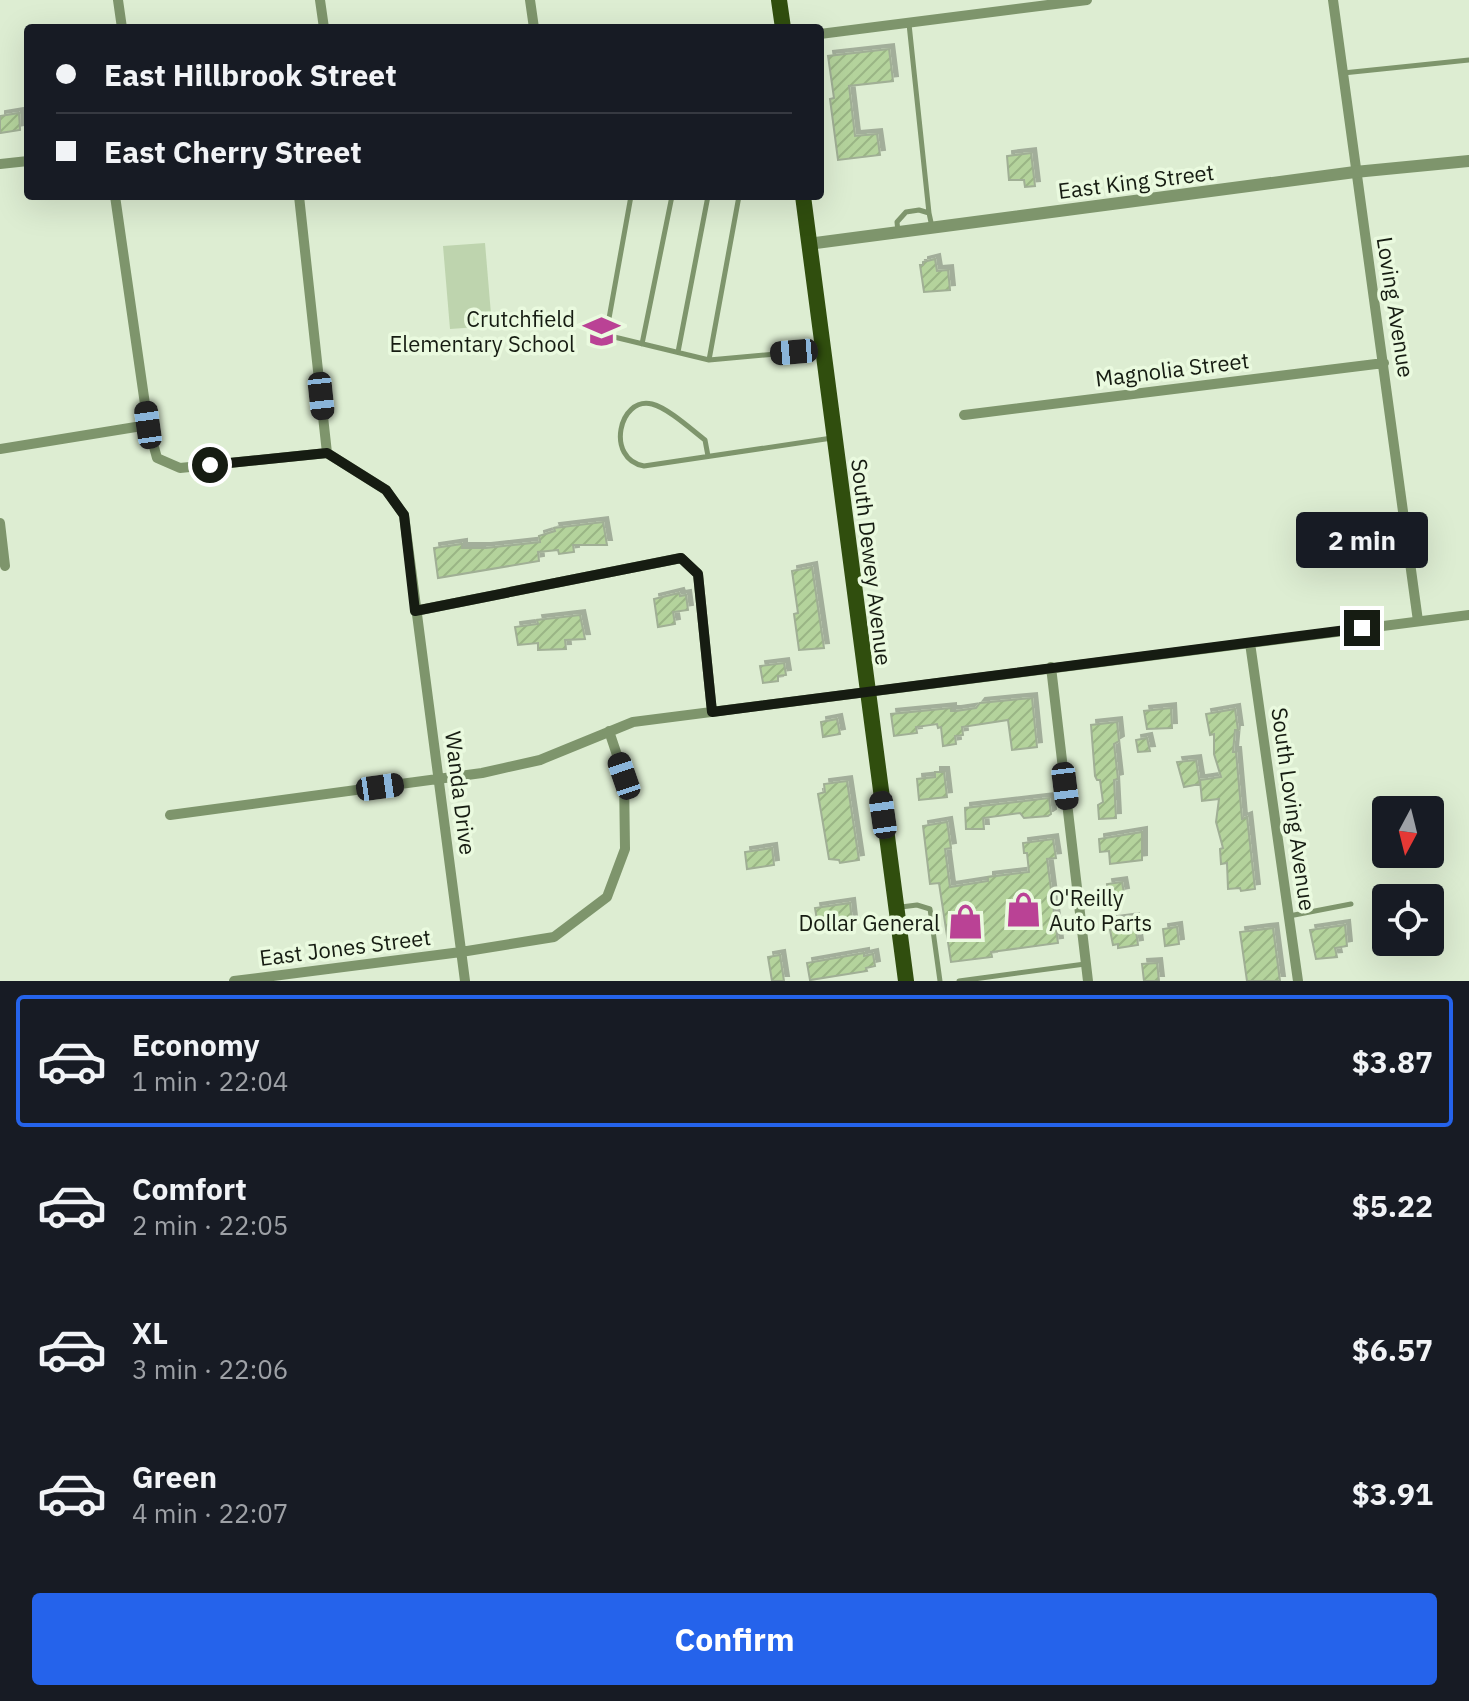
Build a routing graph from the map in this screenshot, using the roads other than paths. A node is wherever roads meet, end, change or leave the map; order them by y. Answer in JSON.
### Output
{"nodes":[{"id":1,"x":118,"y":0,"type":"edge"},
{"id":2,"x":320,"y":0,"type":"edge"},
{"id":3,"x":530,"y":0,"type":"edge"},
{"id":4,"x":779,"y":0,"type":"edge"},
{"id":5,"x":1087,"y":0,"type":"edge"},
{"id":6,"x":1333,"y":0,"type":"edge"},
{"id":7,"x":909,"y":23,"type":"junction"},
{"id":8,"x":121,"y":24,"type":"edge"},
{"id":9,"x":323,"y":24,"type":"edge"},
{"id":10,"x":533,"y":24,"type":"edge"},
{"id":11,"x":782,"y":24,"type":"edge"},
{"id":12,"x":824,"y":34,"type":"edge"},
{"id":13,"x":1469,"y":60,"type":"edge"},
{"id":14,"x":1342,"y":73,"type":"junction"},
{"id":15,"x":24,"y":161,"type":"edge"},
{"id":16,"x":1469,"y":161,"type":"edge"},
{"id":17,"x":0,"y":164,"type":"edge"},
{"id":18,"x":1355,"y":172,"type":"junction"},
{"id":19,"x":116,"y":200,"type":"edge"},
{"id":20,"x":299,"y":200,"type":"edge"},
{"id":21,"x":630,"y":200,"type":"edge"},
{"id":22,"x":671,"y":200,"type":"edge"},
{"id":23,"x":707,"y":200,"type":"edge"},
{"id":24,"x":738,"y":200,"type":"edge"},
{"id":25,"x":803,"y":200,"type":"edge"},
{"id":26,"x":929,"y":213,"type":"junction"},
{"id":27,"x":933,"y":228,"type":"junction"},
{"id":28,"x":898,"y":232,"type":"junction"},
{"id":29,"x":808,"y":244,"type":"junction"},
{"id":30,"x":642,"y":344,"type":"junction"},
{"id":31,"x":822,"y":350,"type":"junction"},
{"id":32,"x":678,"y":352,"type":"junction"},
{"id":33,"x":709,"y":360,"type":"junction"},
{"id":34,"x":1384,"y":363,"type":"junction"},
{"id":35,"x":964,"y":415,"type":"dead end"},
{"id":36,"x":148,"y":425,"type":"junction"},
{"id":37,"x":833,"y":438,"type":"junction"},
{"id":38,"x":0,"y":449,"type":"edge"},
{"id":39,"x":327,"y":453,"type":"junction"},
{"id":40,"x":708,"y":456,"type":"junction"},
{"id":41,"x":0,"y":523,"type":"edge"},
{"id":42,"x":5,"y":566,"type":"dead end"},
{"id":43,"x":415,"y":611,"type":"junction"},
{"id":44,"x":1469,"y":615,"type":"edge"},
{"id":45,"x":1418,"y":621,"type":"junction"},
{"id":46,"x":1250,"y":643,"type":"junction"},
{"id":47,"x":1051,"y":667,"type":"junction"},
{"id":48,"x":866,"y":691,"type":"junction"},
{"id":49,"x":712,"y":712,"type":"junction"},
{"id":50,"x":609,"y":731,"type":"junction"},
{"id":51,"x":440,"y":779,"type":"junction"},
{"id":52,"x":170,"y":815,"type":"dead end"},
{"id":53,"x":1351,"y":904,"type":"dead end"},
{"id":54,"x":896,"y":908,"type":"junction"},
{"id":55,"x":1289,"y":916,"type":"junction"},
{"id":56,"x":461,"y":952,"type":"junction"},
{"id":57,"x":1086,"y":964,"type":"junction"},
{"id":58,"x":234,"y":981,"type":"edge"},
{"id":59,"x":465,"y":981,"type":"edge"},
{"id":60,"x":906,"y":981,"type":"edge"},
{"id":61,"x":940,"y":981,"type":"edge"},
{"id":62,"x":959,"y":981,"type":"edge"},
{"id":63,"x":1088,"y":981,"type":"edge"},
{"id":64,"x":1298,"y":981,"type":"edge"}],
"edges":[{"from":1,"to":8,"type":"street"},
{"from":2,"to":9,"type":"street"},
{"from":3,"to":10,"type":"street"},
{"from":4,"to":11,"type":"main road"},
{"from":5,"to":7,"type":"street"},
{"from":6,"to":14,"type":"street","name":"Loving Avenue"},
{"from":7,"to":12,"type":"street"},
{"from":7,"to":26,"type":"lane"},
{"from":13,"to":14,"type":"lane"},
{"from":14,"to":18,"type":"street","name":"Loving Avenue"},
{"from":15,"to":17,"type":"street"},
{"from":16,"to":18,"type":"street","name":"East King Street"},
{"from":18,"to":27,"type":"street","name":"East King Street"},
{"from":18,"to":34,"type":"street","name":"Loving Avenue"},
{"from":19,"to":36,"type":"street"},
{"from":20,"to":39,"type":"street"},
{"from":21,"to":30,"type":"lane"},
{"from":22,"to":30,"type":"lane"},
{"from":23,"to":32,"type":"lane"},
{"from":24,"to":33,"type":"lane"},
{"from":25,"to":29,"type":"main road","name":"South Dewey Avenue"},
{"from":26,"to":27,"type":"lane"},
{"from":26,"to":28,"type":"lane"},
{"from":27,"to":28,"type":"street","name":"East King Street"},
{"from":28,"to":29,"type":"street","name":"East King Street"},
{"from":29,"to":31,"type":"main road","name":"South Dewey Avenue"},
{"from":30,"to":32,"type":"lane"},
{"from":31,"to":33,"type":"lane"},
{"from":31,"to":37,"type":"main road","name":"South Dewey Avenue"},
{"from":32,"to":33,"type":"lane"},
{"from":34,"to":35,"type":"street","name":"Magnolia Street"},
{"from":34,"to":45,"type":"street","name":"Loving Avenue"},
{"from":36,"to":38,"type":"street"},
{"from":36,"to":39,"type":"street"},
{"from":37,"to":40,"type":"lane"},
{"from":37,"to":48,"type":"main road","name":"South Dewey Avenue"},
{"from":39,"to":43,"type":"street","name":"Wanda Drive"},
{"from":40,"to":40,"type":"lane"},
{"from":41,"to":42,"type":"street"},
{"from":43,"to":49,"type":"street"},
{"from":43,"to":51,"type":"street","name":"Wanda Drive"},
{"from":44,"to":45,"type":"street"},
{"from":45,"to":46,"type":"street"},
{"from":46,"to":47,"type":"street"},
{"from":46,"to":55,"type":"street","name":"South Loving Avenue"},
{"from":47,"to":48,"type":"street"},
{"from":47,"to":57,"type":"street"},
{"from":48,"to":49,"type":"street"},
{"from":48,"to":54,"type":"main road","name":"South Dewey Avenue"},
{"from":49,"to":50,"type":"street"},
{"from":50,"to":51,"type":"street"},
{"from":50,"to":56,"type":"street","name":"East Jones Street"},
{"from":51,"to":52,"type":"street"},
{"from":51,"to":56,"type":"street","name":"Wanda Drive"},
{"from":53,"to":55,"type":"lane"},
{"from":54,"to":60,"type":"main road","name":"South Dewey Avenue"},
{"from":54,"to":61,"type":"lane"},
{"from":55,"to":64,"type":"street","name":"South Loving Avenue"},
{"from":56,"to":58,"type":"street","name":"East Jones Street"},
{"from":56,"to":59,"type":"street","name":"Wanda Drive"},
{"from":57,"to":62,"type":"lane"},
{"from":57,"to":63,"type":"street"}]}
